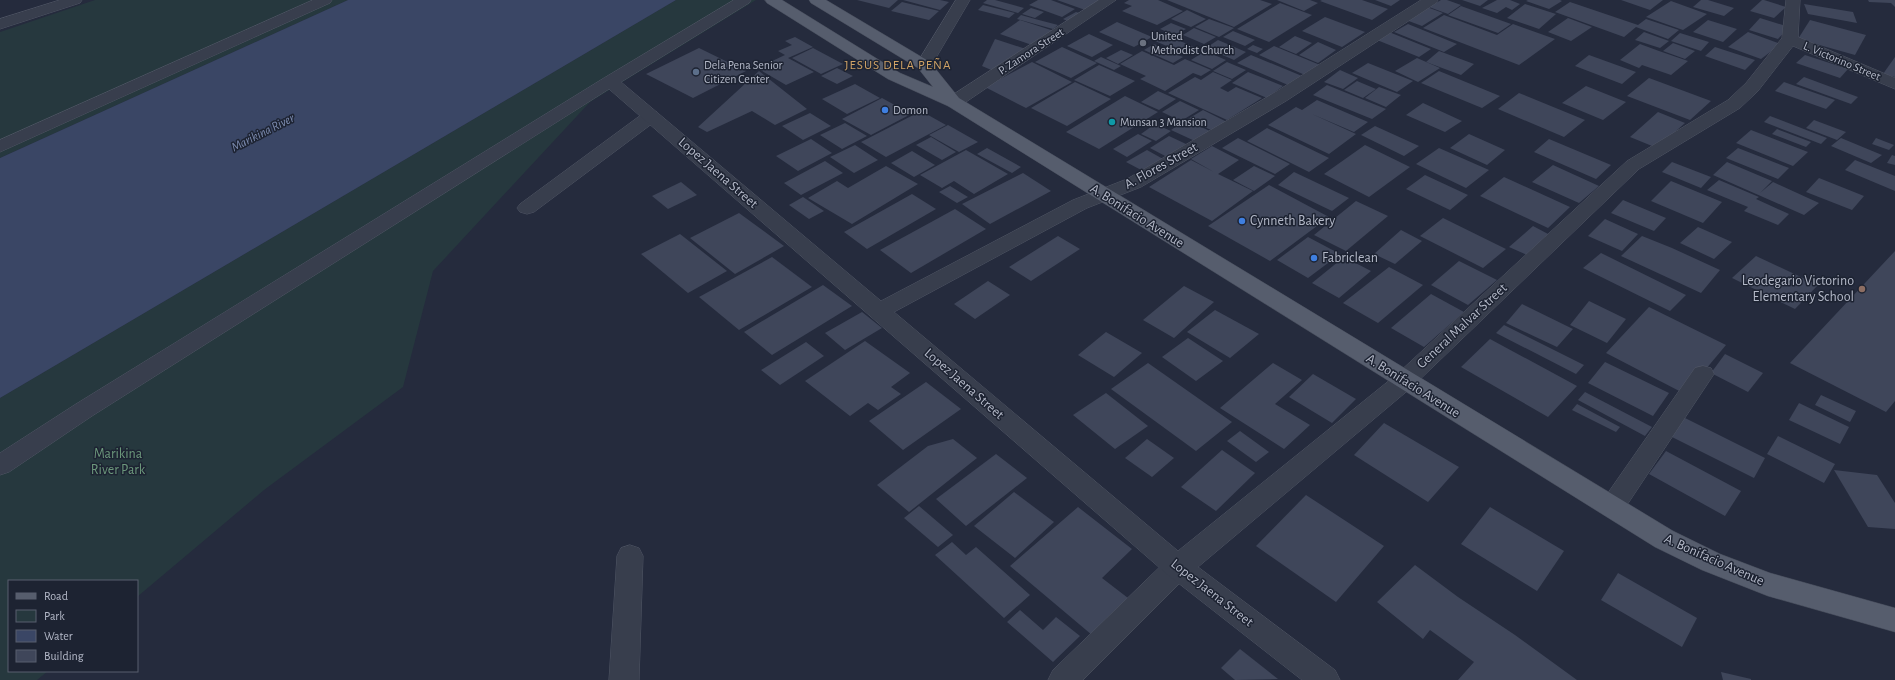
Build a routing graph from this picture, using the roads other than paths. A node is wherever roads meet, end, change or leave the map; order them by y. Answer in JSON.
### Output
{"nodes":[{"id":1,"x":75,"y":0,"type":"edge"},
{"id":2,"x":325,"y":0,"type":"edge"},
{"id":3,"x":744,"y":0,"type":"edge"},
{"id":4,"x":772,"y":0,"type":"edge"},
{"id":5,"x":816,"y":0,"type":"edge"},
{"id":6,"x":963,"y":0,"type":"edge"},
{"id":7,"x":1109,"y":0,"type":"edge"},
{"id":8,"x":1431,"y":0,"type":"edge"},
{"id":9,"x":1793,"y":0,"type":"edge"},
{"id":10,"x":0,"y":24,"type":"edge"},
{"id":11,"x":1790,"y":39,"type":"junction"},
{"id":12,"x":924,"y":65,"type":"junction"},
{"id":13,"x":610,"y":81,"type":"junction"},
{"id":14,"x":1895,"y":84,"type":"edge"},
{"id":15,"x":954,"y":102,"type":"junction"},
{"id":16,"x":651,"y":116,"type":"junction"},
{"id":17,"x":0,"y":147,"type":"edge"},
{"id":18,"x":1104,"y":195,"type":"junction"},
{"id":19,"x":527,"y":208,"type":"dead end"},
{"id":20,"x":879,"y":311,"type":"junction"},
{"id":21,"x":1703,"y":374,"type":"dead end"},
{"id":22,"x":1404,"y":381,"type":"junction"},
{"id":23,"x":0,"y":465,"type":"edge"},
{"id":24,"x":1612,"y":507,"type":"junction"},
{"id":25,"x":630,"y":556,"type":"dead end"},
{"id":26,"x":1178,"y":567,"type":"junction"},
{"id":27,"x":1895,"y":620,"type":"edge"},
{"id":28,"x":624,"y":680,"type":"edge"},
{"id":29,"x":1063,"y":680,"type":"edge"},
{"id":30,"x":1325,"y":680,"type":"edge"}],
"edges":[{"from":1,"to":10,"type":"street"},
{"from":2,"to":17,"type":"street"},
{"from":3,"to":13,"type":"street"},
{"from":4,"to":15,"type":"main road","name":"A. Bonifacio Avenue"},
{"from":5,"to":12,"type":"main road","name":"A. Bonifacio Avenue"},
{"from":6,"to":12,"type":"street"},
{"from":7,"to":15,"type":"street","name":"P. Zamora Street"},
{"from":8,"to":18,"type":"street","name":"A. Flores Street"},
{"from":9,"to":11,"type":"street"},
{"from":11,"to":14,"type":"street","name":"L. Victorino Street"},
{"from":11,"to":22,"type":"street","name":"General Malvar Street"},
{"from":12,"to":15,"type":"main road","name":"A. Bonifacio Avenue"},
{"from":13,"to":16,"type":"street","name":"Lopez Jaena Street"},
{"from":13,"to":23,"type":"street"},
{"from":15,"to":18,"type":"main road","name":"A. Bonifacio Avenue"},
{"from":16,"to":19,"type":"street"},
{"from":16,"to":20,"type":"street","name":"Lopez Jaena Street"},
{"from":18,"to":20,"type":"street","name":"A. Flores Street"},
{"from":18,"to":22,"type":"main road","name":"A. Bonifacio Avenue"},
{"from":20,"to":26,"type":"street","name":"Lopez Jaena Street"},
{"from":21,"to":24,"type":"street"},
{"from":22,"to":24,"type":"main road","name":"A. Bonifacio Avenue"},
{"from":22,"to":26,"type":"street","name":"General Malvar Street"},
{"from":24,"to":27,"type":"main road","name":"A. Bonifacio Avenue"},
{"from":25,"to":28,"type":"street"},
{"from":26,"to":29,"type":"street","name":"General Malvar Street"},
{"from":26,"to":30,"type":"street","name":"Lopez Jaena Street"}]}
